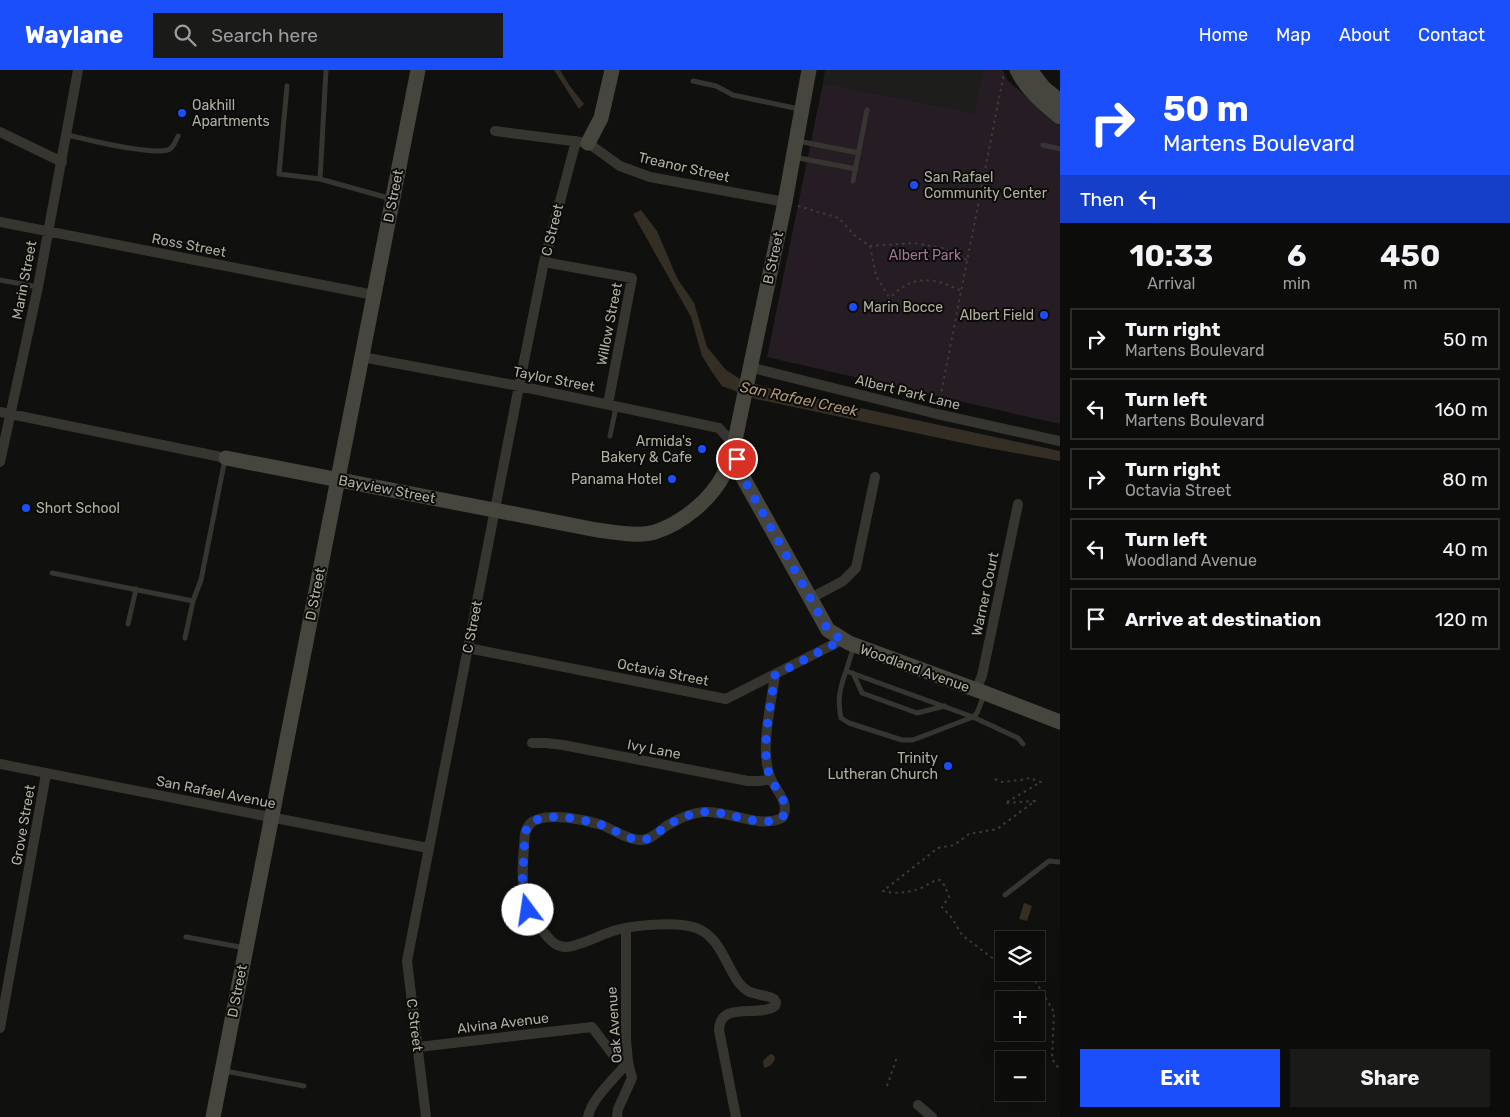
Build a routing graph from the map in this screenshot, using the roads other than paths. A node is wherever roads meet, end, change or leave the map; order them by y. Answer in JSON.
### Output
{"nodes":[{"id":1,"x":78,"y":70,"type":"edge"},
{"id":2,"x":326,"y":70,"type":"edge"},
{"id":3,"x":418,"y":70,"type":"edge"},
{"id":4,"x":612,"y":70,"type":"edge"},
{"id":5,"x":809,"y":70,"type":"edge"},
{"id":6,"x":1017,"y":70,"type":"edge"},
{"id":7,"x":1030,"y":70,"type":"edge"},
{"id":8,"x":693,"y":82,"type":"dead end"},
{"id":9,"x":287,"y":86,"type":"dead end"},
{"id":10,"x":1060,"y":101,"type":"edge"},
{"id":11,"x":802,"y":110,"type":"junction"},
{"id":12,"x":867,"y":110,"type":"dead end"},
{"id":13,"x":1060,"y":118,"type":"edge"},
{"id":14,"x":495,"y":131,"type":"dead end"},
{"id":15,"x":0,"y":132,"type":"edge"},
{"id":16,"x":66,"y":135,"type":"junction"},
{"id":17,"x":178,"y":136,"type":"dead end"},
{"id":18,"x":796,"y":141,"type":"junction"},
{"id":19,"x":582,"y":142,"type":"junction"},
{"id":20,"x":1043,"y":145,"type":"dead end"},
{"id":21,"x":1060,"y":149,"type":"edge"},
{"id":22,"x":859,"y":153,"type":"junction"},
{"id":23,"x":793,"y":157,"type":"junction"},
{"id":24,"x":62,"y":162,"type":"junction"},
{"id":25,"x":856,"y":169,"type":"junction"},
{"id":26,"x":320,"y":179,"type":"junction"},
{"id":27,"x":853,"y":181,"type":"dead end"},
{"id":28,"x":392,"y":199,"type":"junction"},
{"id":29,"x":785,"y":202,"type":"junction"},
{"id":30,"x":0,"y":222,"type":"edge"},
{"id":31,"x":48,"y":232,"type":"junction"},
{"id":32,"x":544,"y":262,"type":"junction"},
{"id":33,"x":0,"y":280,"type":"edge"},
{"id":34,"x":38,"y":287,"type":"junction"},
{"id":35,"x":374,"y":295,"type":"junction"},
{"id":36,"x":362,"y":357,"type":"junction"},
{"id":37,"x":749,"y":367,"type":"junction"},
{"id":38,"x":518,"y":386,"type":"junction"},
{"id":39,"x":612,"y":405,"type":"junction"},
{"id":40,"x":5,"y":413,"type":"edge"},
{"id":41,"x":610,"y":436,"type":"dead end"},
{"id":42,"x":1060,"y":441,"type":"edge"},
{"id":43,"x":734,"y":444,"type":"junction"},
{"id":44,"x":226,"y":458,"type":"junction"},
{"id":45,"x":0,"y":462,"type":"edge"},
{"id":46,"x":875,"y":477,"type":"dead end"},
{"id":47,"x":338,"y":479,"type":"junction"},
{"id":48,"x":1018,"y":504,"type":"dead end"},
{"id":49,"x":495,"y":510,"type":"junction"},
{"id":50,"x":52,"y":572,"type":"dead end"},
{"id":51,"x":136,"y":590,"type":"junction"},
{"id":52,"x":810,"y":598,"type":"junction"},
{"id":53,"x":193,"y":601,"type":"junction"},
{"id":54,"x":128,"y":624,"type":"dead end"},
{"id":55,"x":185,"y":638,"type":"dead end"},
{"id":56,"x":848,"y":643,"type":"junction"},
{"id":57,"x":468,"y":648,"type":"junction"},
{"id":58,"x":846,"y":671,"type":"junction"},
{"id":59,"x":853,"y":673,"type":"junction"},
{"id":60,"x":775,"y":675,"type":"junction"},
{"id":61,"x":981,"y":691,"type":"junction"},
{"id":62,"x":945,"y":706,"type":"junction"},
{"id":63,"x":973,"y":717,"type":"junction"},
{"id":64,"x":1060,"y":722,"type":"edge"},
{"id":65,"x":532,"y":743,"type":"dead end"},
{"id":66,"x":1023,"y":744,"type":"dead end"},
{"id":67,"x":0,"y":764,"type":"edge"},
{"id":68,"x":46,"y":774,"type":"junction"},
{"id":69,"x":771,"y":779,"type":"junction"},
{"id":70,"x":272,"y":817,"type":"junction"},
{"id":71,"x":428,"y":848,"type":"junction"},
{"id":72,"x":1060,"y":862,"type":"edge"},
{"id":73,"x":1004,"y":895,"type":"dead end"},
{"id":74,"x":626,"y":928,"type":"junction"},
{"id":75,"x":186,"y":937,"type":"dead end"},
{"id":76,"x":246,"y":948,"type":"junction"},
{"id":77,"x":0,"y":1028,"type":"edge"},
{"id":78,"x":418,"y":1047,"type":"junction"},
{"id":79,"x":628,"y":1062,"type":"junction"},
{"id":80,"x":222,"y":1070,"type":"junction"},
{"id":81,"x":304,"y":1086,"type":"dead end"},
{"id":82,"x":918,"y":1105,"type":"dead end"},
{"id":83,"x":213,"y":1117,"type":"edge"},
{"id":84,"x":426,"y":1117,"type":"edge"},
{"id":85,"x":588,"y":1117,"type":"edge"},
{"id":86,"x":617,"y":1117,"type":"edge"},
{"id":87,"x":736,"y":1117,"type":"edge"},
{"id":88,"x":932,"y":1117,"type":"edge"}],
"edges":[{"from":1,"to":16,"type":"street","name":"Marin Street"},
{"from":2,"to":26,"type":"lane"},
{"from":3,"to":28,"type":"street","name":"D Street"},
{"from":4,"to":19,"type":"street","name":"C Street"},
{"from":5,"to":11,"type":"street","name":"B Street"},
{"from":6,"to":13,"type":"street"},
{"from":7,"to":10,"type":"street"},
{"from":8,"to":11,"type":"lane"},
{"from":9,"to":26,"type":"lane"},
{"from":11,"to":18,"type":"street","name":"B Street"},
{"from":12,"to":22,"type":"lane"},
{"from":14,"to":19,"type":"street","name":"Treanor Street"},
{"from":15,"to":24,"type":"street"},
{"from":16,"to":17,"type":"lane"},
{"from":16,"to":24,"type":"street","name":"Marin Street"},
{"from":18,"to":22,"type":"lane"},
{"from":18,"to":23,"type":"street","name":"B Street"},
{"from":19,"to":29,"type":"street","name":"Treanor Street"},
{"from":19,"to":32,"type":"street","name":"C Street"},
{"from":20,"to":21,"type":"lane"},
{"from":22,"to":25,"type":"lane"},
{"from":23,"to":25,"type":"lane"},
{"from":23,"to":29,"type":"street","name":"B Street"},
{"from":24,"to":31,"type":"street","name":"Marin Street"},
{"from":25,"to":27,"type":"lane"},
{"from":26,"to":28,"type":"lane"},
{"from":28,"to":35,"type":"street","name":"D Street"},
{"from":29,"to":37,"type":"street","name":"B Street"},
{"from":30,"to":31,"type":"street","name":"Ross Street"},
{"from":31,"to":34,"type":"street","name":"Marin Street"},
{"from":31,"to":35,"type":"street","name":"Ross Street"},
{"from":32,"to":38,"type":"street","name":"C Street"},
{"from":32,"to":39,"type":"street","name":"Willow Street"},
{"from":33,"to":34,"type":"lane"},
{"from":34,"to":40,"type":"street","name":"Marin Street"},
{"from":35,"to":36,"type":"street","name":"D Street"},
{"from":36,"to":38,"type":"street","name":"Taylor Street"},
{"from":36,"to":47,"type":"street","name":"D Street"},
{"from":37,"to":42,"type":"street","name":"Albert Park Lane"},
{"from":37,"to":43,"type":"street","name":"B Street"},
{"from":38,"to":39,"type":"street","name":"Taylor Street"},
{"from":38,"to":49,"type":"street","name":"C Street"},
{"from":39,"to":41,"type":"lane"},
{"from":39,"to":43,"type":"street","name":"Taylor Street"},
{"from":40,"to":44,"type":"street","name":"Bayview Street"},
{"from":40,"to":45,"type":"street","name":"Marin Street"},
{"from":43,"to":49,"type":"street","name":"Bayview Street"},
{"from":43,"to":52,"type":"street","name":"Woodland Avenue"},
{"from":44,"to":47,"type":"street","name":"Bayview Street"},
{"from":44,"to":53,"type":"lane"},
{"from":46,"to":52,"type":"street"},
{"from":47,"to":49,"type":"street","name":"Bayview Street"},
{"from":47,"to":70,"type":"street","name":"D Street"},
{"from":48,"to":61,"type":"street","name":"Warner Court"},
{"from":49,"to":57,"type":"street","name":"C Street"},
{"from":50,"to":51,"type":"lane"},
{"from":51,"to":53,"type":"lane"},
{"from":51,"to":54,"type":"lane"},
{"from":52,"to":56,"type":"street","name":"Woodland Avenue"},
{"from":53,"to":55,"type":"lane"},
{"from":56,"to":58,"type":"lane"},
{"from":56,"to":60,"type":"street","name":"Octavia Street"},
{"from":56,"to":61,"type":"street","name":"Woodland Avenue"},
{"from":57,"to":60,"type":"street","name":"Octavia Street"},
{"from":57,"to":71,"type":"street","name":"C Street"},
{"from":58,"to":59,"type":"lane"},
{"from":58,"to":63,"type":"lane"},
{"from":59,"to":62,"type":"lane"},
{"from":59,"to":62,"type":"lane"},
{"from":60,"to":69,"type":"street"},
{"from":61,"to":63,"type":"lane"},
{"from":61,"to":64,"type":"street","name":"Woodland Avenue"},
{"from":62,"to":63,"type":"lane"},
{"from":63,"to":66,"type":"lane"},
{"from":65,"to":69,"type":"street","name":"Ivy Lane"},
{"from":67,"to":68,"type":"street","name":"San Rafael Avenue"},
{"from":68,"to":70,"type":"street","name":"San Rafael Avenue"},
{"from":68,"to":77,"type":"street","name":"Grove Street"},
{"from":69,"to":74,"type":"street"},
{"from":70,"to":71,"type":"street","name":"San Rafael Avenue"},
{"from":70,"to":76,"type":"street","name":"D Street"},
{"from":71,"to":78,"type":"street","name":"C Street"},
{"from":72,"to":73,"type":"lane"},
{"from":74,"to":79,"type":"street","name":"Oak Avenue"},
{"from":74,"to":87,"type":"street"},
{"from":75,"to":76,"type":"lane"},
{"from":76,"to":80,"type":"street","name":"D Street"},
{"from":78,"to":79,"type":"street","name":"Alvina Avenue"},
{"from":78,"to":84,"type":"street","name":"C Street"},
{"from":79,"to":85,"type":"street"},
{"from":79,"to":86,"type":"street","name":"Oak Avenue"},
{"from":80,"to":81,"type":"lane"},
{"from":80,"to":83,"type":"street","name":"D Street"},
{"from":82,"to":88,"type":"street"}]}
